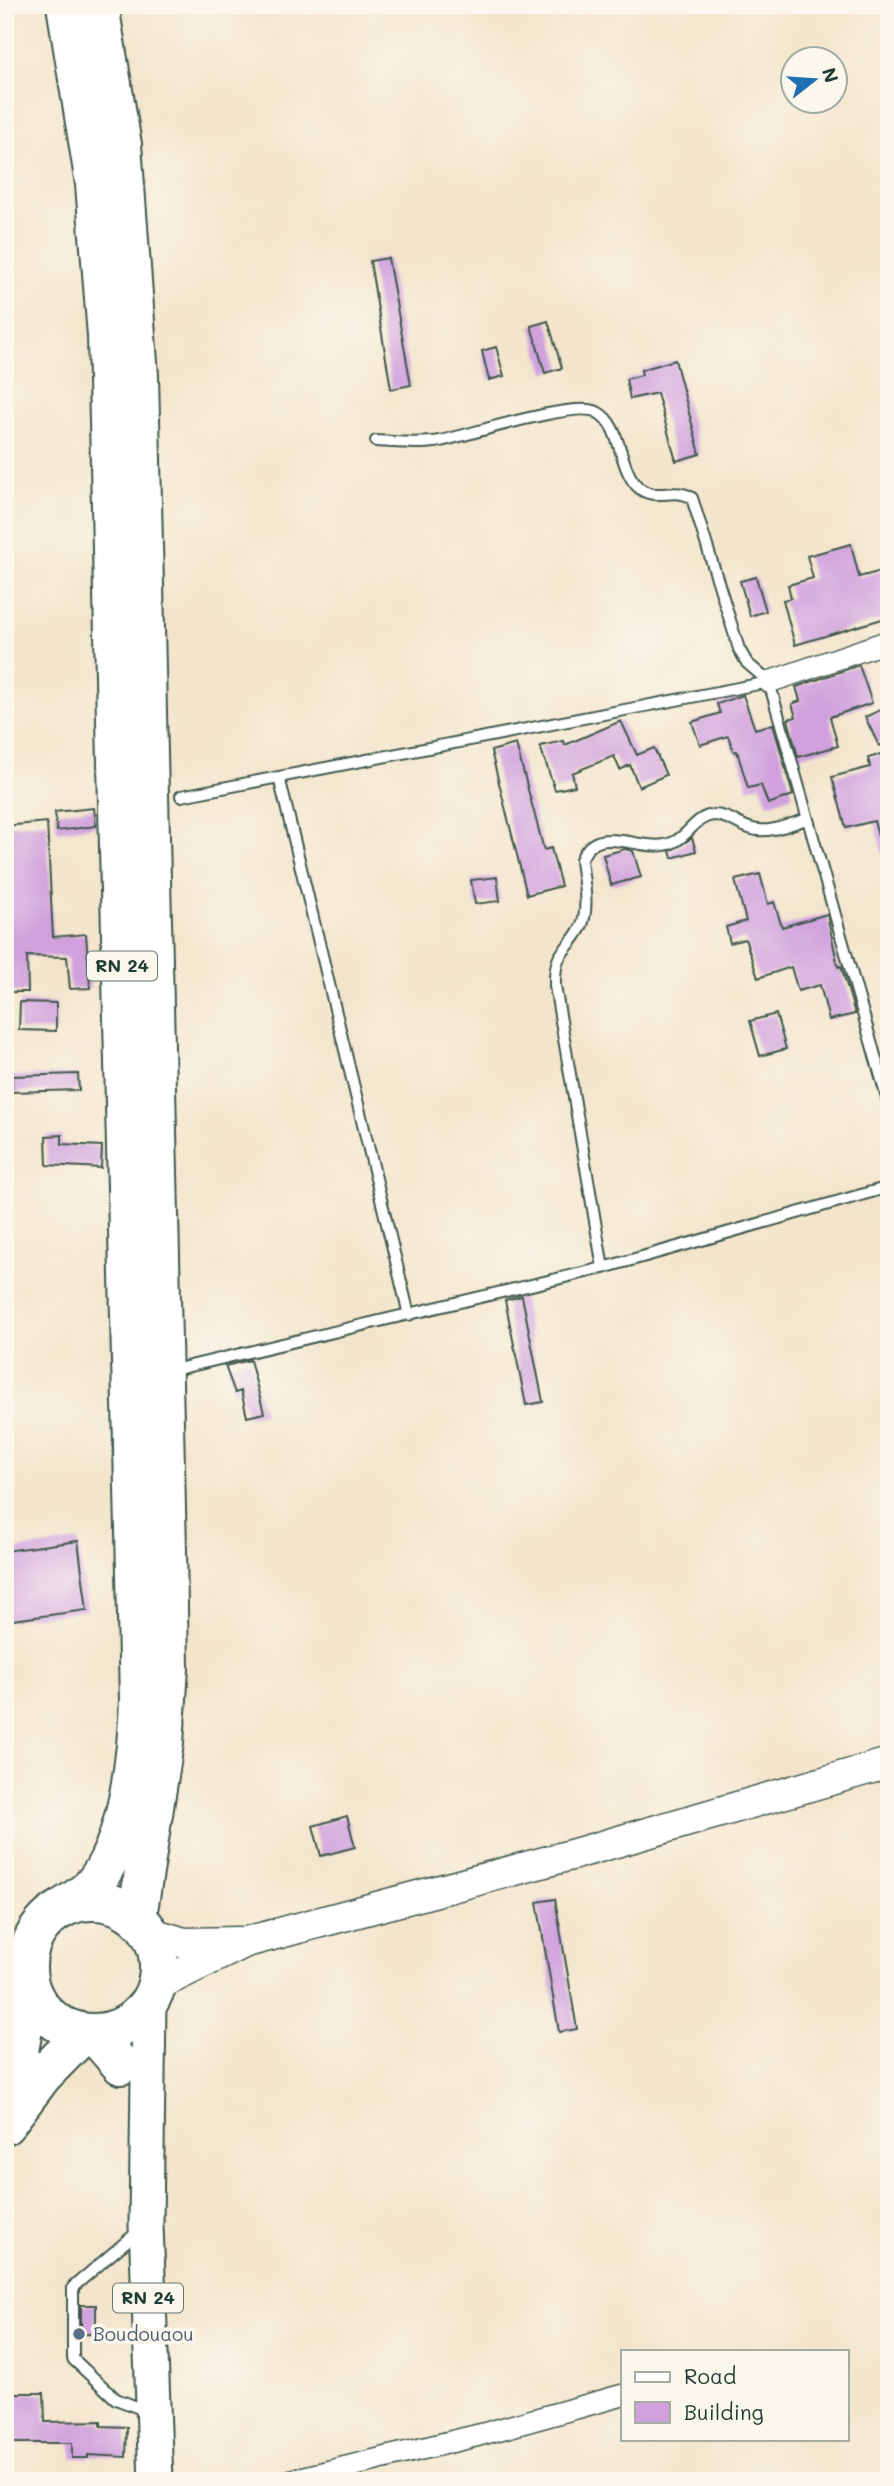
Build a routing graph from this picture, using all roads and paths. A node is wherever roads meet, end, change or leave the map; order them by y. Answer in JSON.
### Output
{"nodes":[{"id":1,"x":66,"y":5,"type":"edge"},
{"id":2,"x":99,"y":5,"type":"edge"},
{"id":3,"x":376,"y":441,"type":"dead end"},
{"id":4,"x":889,"y":641,"type":"edge"},
{"id":5,"x":769,"y":682,"type":"junction"},
{"id":6,"x":279,"y":777,"type":"junction"},
{"id":7,"x":181,"y":796,"type":"dead end"},
{"id":8,"x":807,"y":818,"type":"junction"},
{"id":9,"x":889,"y":1105,"type":"edge"},
{"id":10,"x":889,"y":1187,"type":"edge"},
{"id":11,"x":603,"y":1268,"type":"junction"},
{"id":12,"x":409,"y":1315,"type":"junction"},
{"id":13,"x":163,"y":1372,"type":"junction"},
{"id":14,"x":889,"y":1763,"type":"edge"},
{"id":15,"x":64,"y":1907,"type":"junction"},
{"id":16,"x":143,"y":1924,"type":"junction"},
{"id":17,"x":246,"y":1942,"type":"junction"},
{"id":18,"x":30,"y":1989,"type":"junction"},
{"id":19,"x":153,"y":1995,"type":"junction"},
{"id":20,"x":89,"y":2033,"type":"junction"},
{"id":21,"x":52,"y":2065,"type":"junction"},
{"id":22,"x":121,"y":2065,"type":"junction"},
{"id":23,"x":5,"y":2080,"type":"edge"},
{"id":24,"x":149,"y":2116,"type":"junction"},
{"id":25,"x":5,"y":2125,"type":"edge"},
{"id":26,"x":146,"y":2225,"type":"junction"},
{"id":27,"x":621,"y":2396,"type":"edge"},
{"id":28,"x":151,"y":2413,"type":"junction"},
{"id":29,"x":156,"y":2481,"type":"edge"},
{"id":30,"x":289,"y":2481,"type":"edge"}],
"edges":[{"from":1,"to":15,"type":"highway","number":"RN 24"},
{"from":2,"to":13,"type":"highway","number":"RN 24"},
{"from":3,"to":5,"type":"lane"},
{"from":4,"to":5,"type":"street"},
{"from":5,"to":6,"type":"lane"},
{"from":5,"to":8,"type":"lane"},
{"from":6,"to":7,"type":"lane"},
{"from":6,"to":12,"type":"lane"},
{"from":8,"to":9,"type":"lane"},
{"from":8,"to":11,"type":"lane"},
{"from":10,"to":11,"type":"lane"},
{"from":11,"to":12,"type":"lane"},
{"from":12,"to":13,"type":"lane"},
{"from":13,"to":16,"type":"highway","number":"RN 24"},
{"from":14,"to":17,"type":"main road"},
{"from":15,"to":16,"type":"highway"},
{"from":15,"to":18,"type":"highway"},
{"from":16,"to":17,"type":"main road"},
{"from":16,"to":19,"type":"highway"},
{"from":17,"to":19,"type":"main road"},
{"from":18,"to":20,"type":"highway"},
{"from":18,"to":23,"type":"highway"},
{"from":19,"to":20,"type":"highway"},
{"from":19,"to":24,"type":"main road"},
{"from":20,"to":21,"type":"highway"},
{"from":20,"to":22,"type":"highway"},
{"from":21,"to":22,"type":"main road"},
{"from":21,"to":25,"type":"highway"},
{"from":22,"to":24,"type":"main road"},
{"from":24,"to":26,"type":"main road","number":"RN 24"},
{"from":26,"to":28,"type":"main road","number":"RN 24"},
{"from":26,"to":28,"type":"lane"},
{"from":27,"to":30,"type":"street"},
{"from":28,"to":29,"type":"main road","number":"RN 24"}]}
